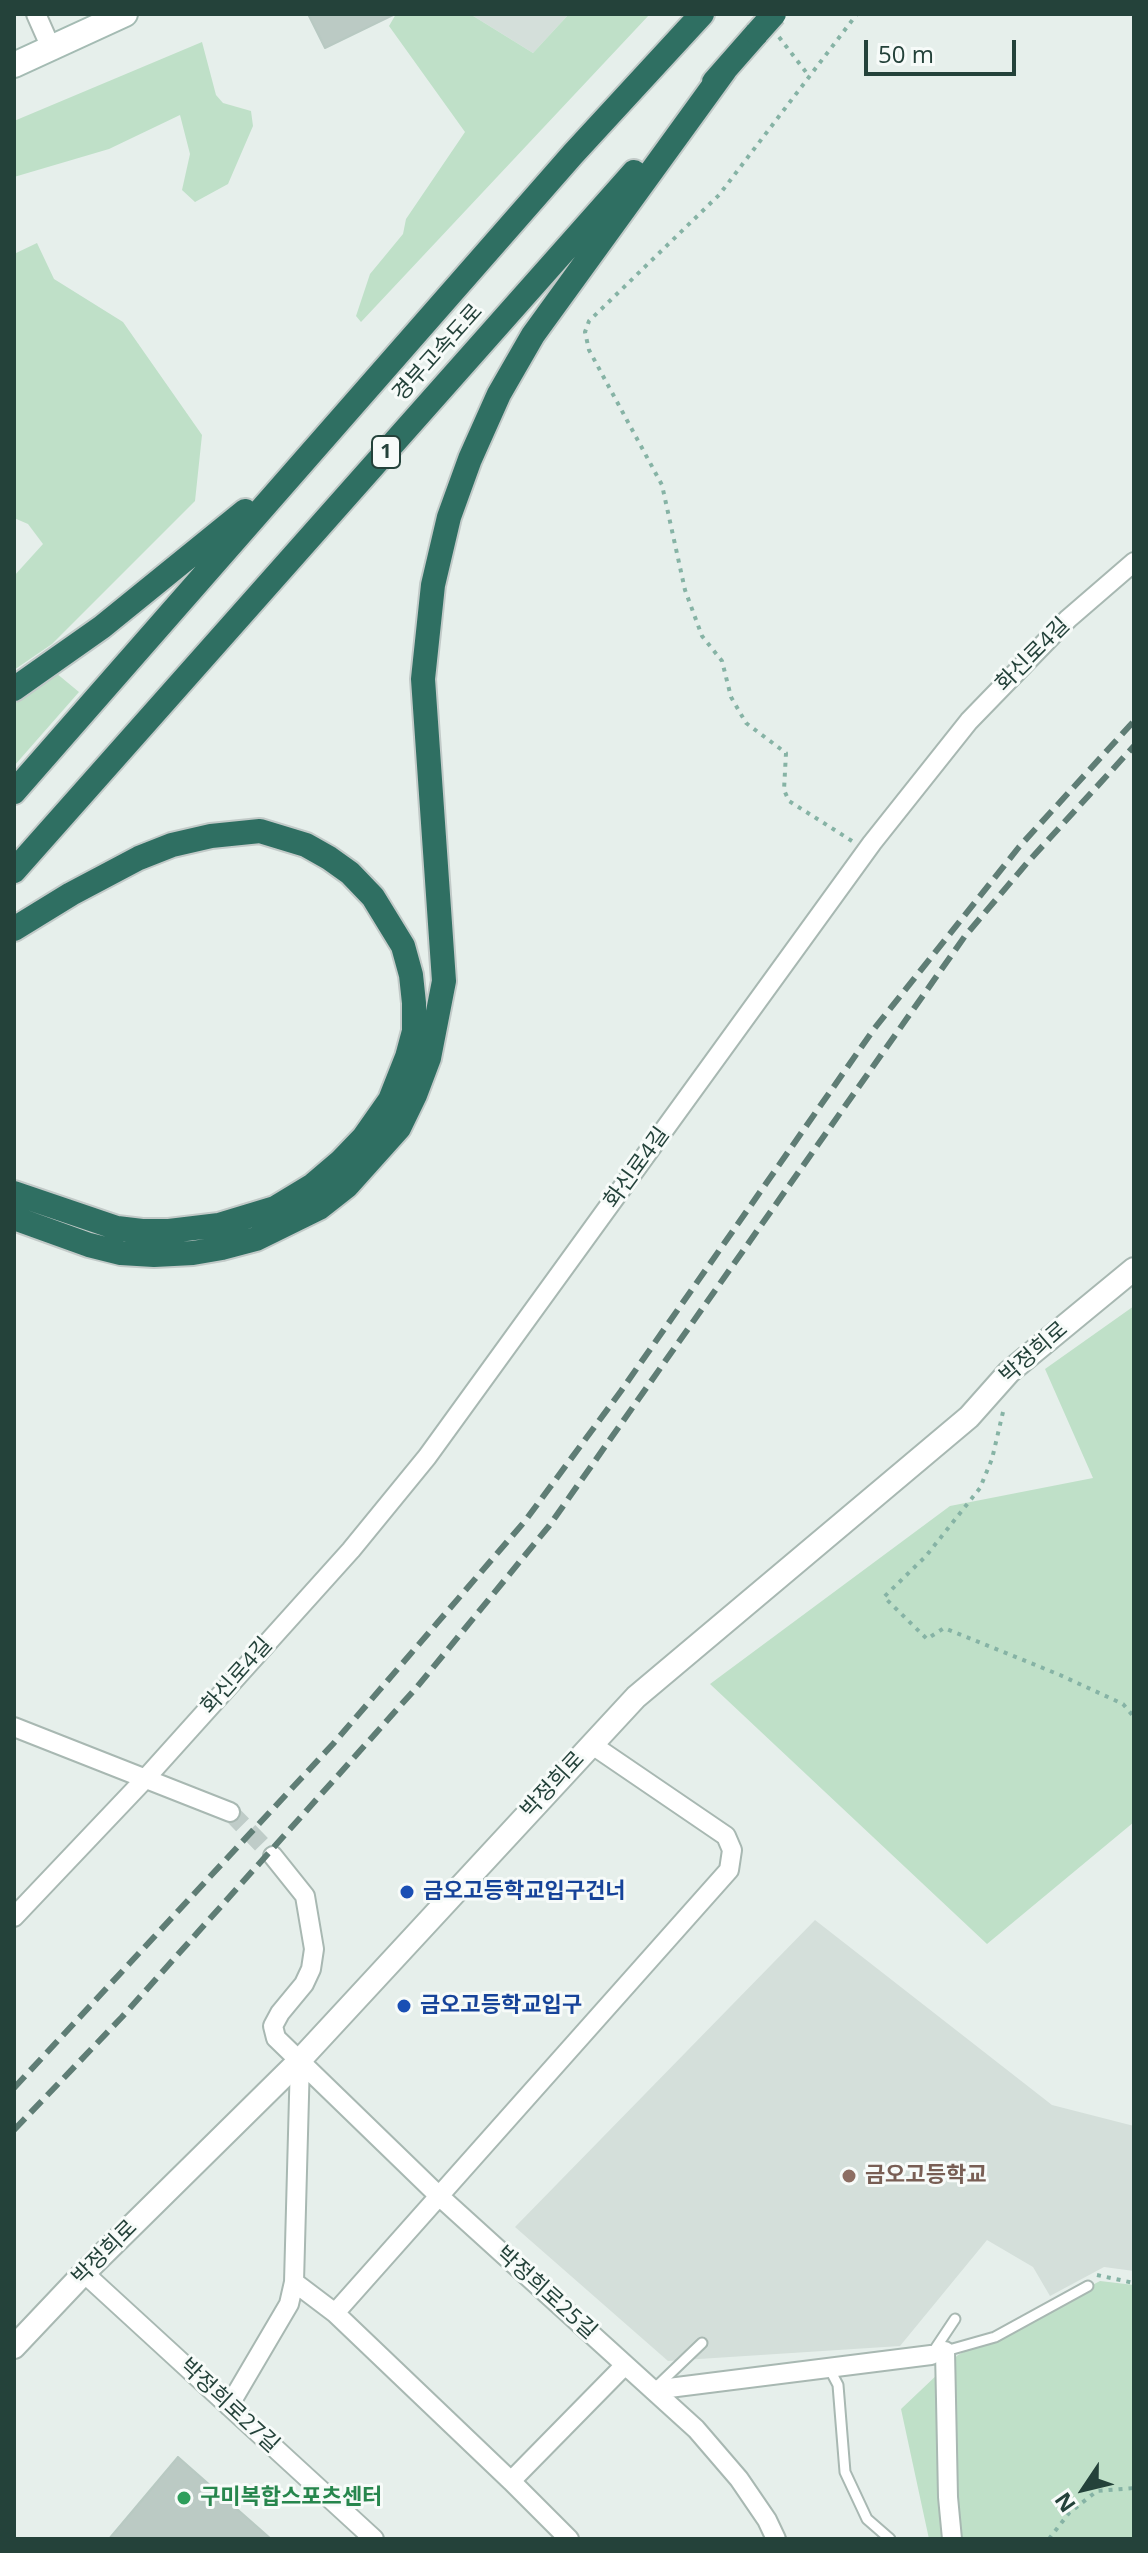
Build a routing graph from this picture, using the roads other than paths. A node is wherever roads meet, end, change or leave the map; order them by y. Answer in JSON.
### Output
{"nodes":[{"id":1,"x":36,"y":14,"type":"edge"},
{"id":2,"x":125,"y":14,"type":"edge"},
{"id":3,"x":702,"y":14,"type":"edge"},
{"id":4,"x":768,"y":25,"type":"edge"},
{"id":5,"x":51,"y":48,"type":"junction"},
{"id":6,"x":14,"y":65,"type":"edge"},
{"id":7,"x":725,"y":70,"type":"junction"},
{"id":8,"x":299,"y":466,"type":"junction"},
{"id":9,"x":1134,"y":562,"type":"edge"},
{"id":10,"x":14,"y":689,"type":"edge"},
{"id":11,"x":14,"y":792,"type":"edge"},
{"id":12,"x":14,"y":871,"type":"edge"},
{"id":13,"x":14,"y":929,"type":"edge"},
{"id":14,"x":14,"y":1193,"type":"edge"},
{"id":15,"x":14,"y":1218,"type":"edge"},
{"id":16,"x":1134,"y":1269,"type":"edge"},
{"id":17,"x":14,"y":1727,"type":"edge"},
{"id":18,"x":591,"y":1744,"type":"junction"},
{"id":19,"x":145,"y":1779,"type":"junction"},
{"id":20,"x":230,"y":1812,"type":"tunnel mouth"},
{"id":21,"x":273,"y":1856,"type":"tunnel mouth"},
{"id":22,"x":14,"y":1917,"type":"edge"},
{"id":23,"x":300,"y":2060,"type":"junction"},
{"id":24,"x":438,"y":2195,"type":"junction"},
{"id":25,"x":84,"y":2273,"type":"junction"},
{"id":26,"x":294,"y":2282,"type":"junction"},
{"id":27,"x":1088,"y":2286,"type":"road end"},
{"id":28,"x":57,"y":2301,"type":"junction"},
{"id":29,"x":335,"y":2313,"type":"junction"},
{"id":30,"x":955,"y":2319,"type":"dead end"},
{"id":31,"x":14,"y":2328,"type":"edge"},
{"id":32,"x":702,"y":2343,"type":"dead end"},
{"id":33,"x":14,"y":2347,"type":"edge"},
{"id":34,"x":938,"y":2353,"type":"junction"},
{"id":35,"x":625,"y":2365,"type":"junction"},
{"id":36,"x":14,"y":2368,"type":"edge"},
{"id":37,"x":829,"y":2368,"type":"junction"},
{"id":38,"x":653,"y":2390,"type":"junction"},
{"id":39,"x":229,"y":2406,"type":"junction"},
{"id":40,"x":511,"y":2481,"type":"junction"},
{"id":41,"x":374,"y":2539,"type":"edge"},
{"id":42,"x":569,"y":2539,"type":"edge"},
{"id":43,"x":776,"y":2539,"type":"edge"},
{"id":44,"x":889,"y":2539,"type":"edge"},
{"id":45,"x":952,"y":2539,"type":"edge"}],
"edges":[{"from":1,"to":5,"type":"street"},
{"from":2,"to":5,"type":"main road"},
{"from":3,"to":8,"type":"highway","name":"경부고속도로"},
{"from":4,"to":7,"type":"highway","name":"경부고속도로","number":"1"},
{"from":5,"to":6,"type":"main road"},
{"from":7,"to":12,"type":"highway","name":"경부고속도로","number":"1"},
{"from":7,"to":15,"type":"highway"},
{"from":8,"to":10,"type":"highway"},
{"from":8,"to":11,"type":"highway","name":"경부고속도로"},
{"from":9,"to":19,"type":"street","name":"화신로4길"},
{"from":13,"to":14,"type":"highway"},
{"from":16,"to":18,"type":"street","name":"박정희로"},
{"from":17,"to":19,"type":"street"},
{"from":18,"to":23,"type":"street","name":"박정희로"},
{"from":18,"to":24,"type":"street"},
{"from":19,"to":20,"type":"street"},
{"from":19,"to":22,"type":"street","name":"화신로4길"},
{"from":21,"to":23,"type":"street","name":"박정희로25길"},
{"from":23,"to":24,"type":"street","name":"박정희로25길"},
{"from":23,"to":25,"type":"street","name":"박정희로"},
{"from":23,"to":26,"type":"street"},
{"from":24,"to":29,"type":"street"},
{"from":24,"to":35,"type":"street","name":"박정희로25길"},
{"from":25,"to":28,"type":"street","name":"박정희로"},
{"from":25,"to":39,"type":"street","name":"박정희로27길"},
{"from":26,"to":29,"type":"street"},
{"from":26,"to":39,"type":"street"},
{"from":27,"to":34,"type":"lane"},
{"from":28,"to":31,"type":"street"},
{"from":28,"to":33,"type":"street","name":"박정희로"},
{"from":28,"to":36,"type":"street"},
{"from":29,"to":40,"type":"street"},
{"from":30,"to":34,"type":"lane"},
{"from":32,"to":38,"type":"lane"},
{"from":34,"to":37,"type":"street"},
{"from":34,"to":45,"type":"street"},
{"from":35,"to":38,"type":"street","name":"박정희로25길"},
{"from":35,"to":40,"type":"street"},
{"from":37,"to":38,"type":"street"},
{"from":37,"to":44,"type":"lane"},
{"from":38,"to":43,"type":"street","name":"박정희로25길"},
{"from":39,"to":41,"type":"street","name":"박정희로27길"},
{"from":40,"to":42,"type":"street"}]}
